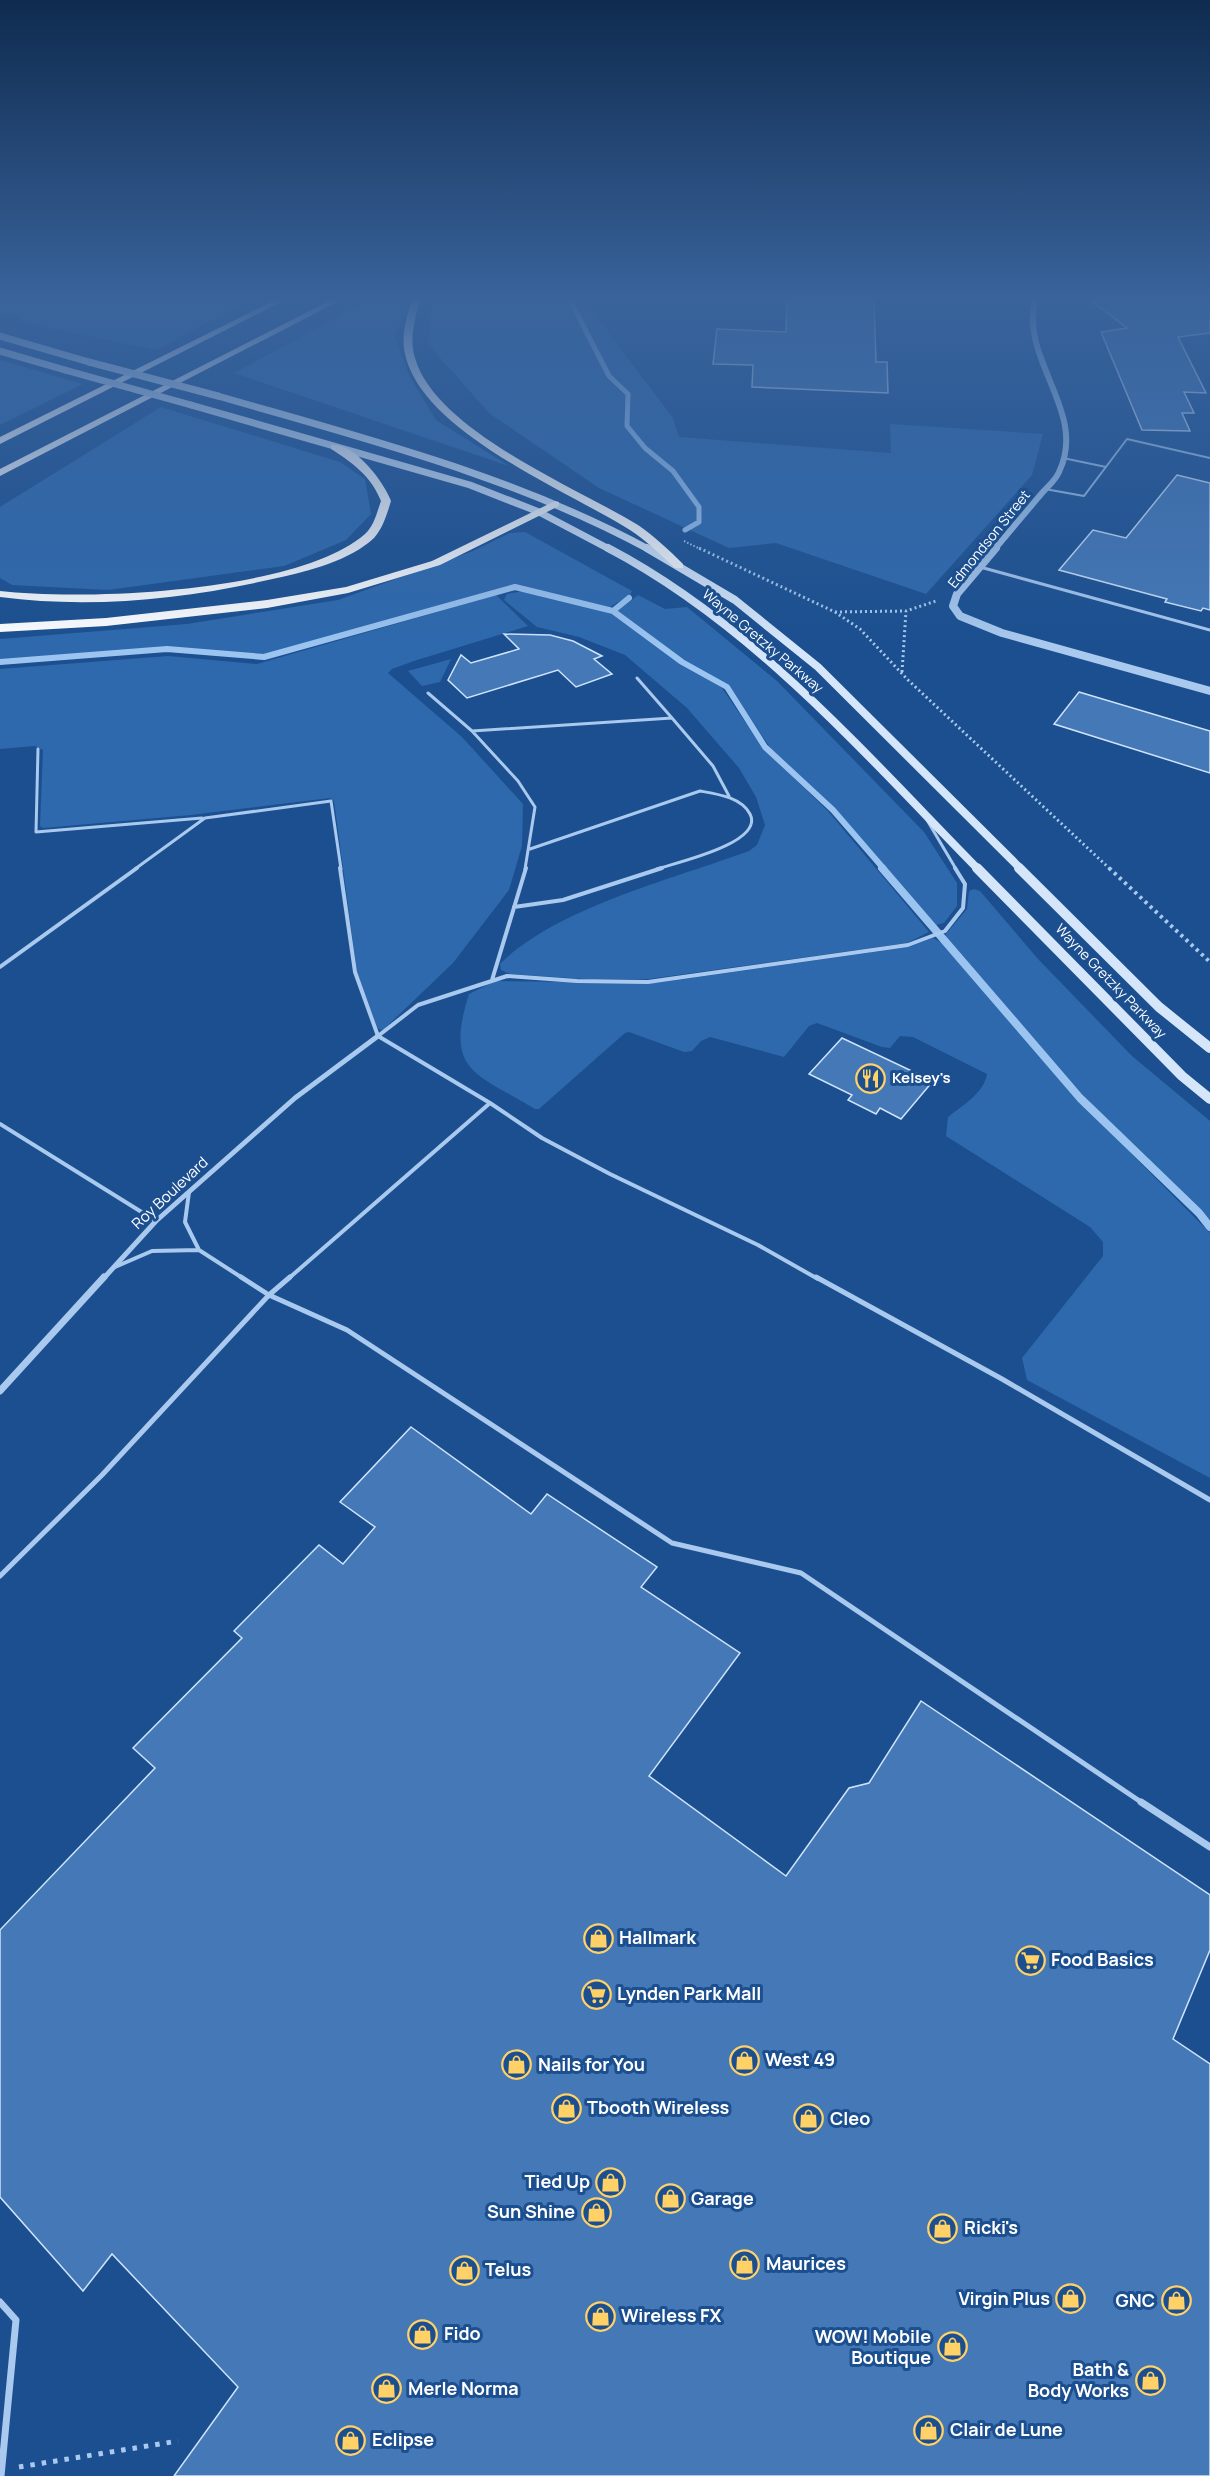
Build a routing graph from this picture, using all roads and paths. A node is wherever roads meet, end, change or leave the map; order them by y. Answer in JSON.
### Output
{"nodes":[{"id":1,"x":51,"y":416,"type":"edge"},
{"id":2,"x":111,"y":416,"type":"edge"},
{"id":3,"x":116,"y":416,"type":"edge"},
{"id":4,"x":227,"y":416,"type":"edge"},
{"id":5,"x":284,"y":416,"type":"edge"},
{"id":6,"x":450,"y":416,"type":"edge"},
{"id":7,"x":1061,"y":416,"type":"edge"},
{"id":8,"x":0,"y":441,"type":"edge"},
{"id":9,"x":335,"y":447,"type":"junction"},
{"id":10,"x":1063,"y":458,"type":"junction"},
{"id":11,"x":1210,"y":458,"type":"edge"},
{"id":12,"x":1106,"y":467,"type":"junction"},
{"id":13,"x":0,"y":473,"type":"edge"},
{"id":14,"x":10,"y":481,"type":"dead end"},
{"id":15,"x":1045,"y":489,"type":"junction"},
{"id":16,"x":555,"y":504,"type":"junction"},
{"id":17,"x":539,"y":512,"type":"junction"},
{"id":18,"x":679,"y":566,"type":"junction"},
{"id":19,"x":980,"y":567,"type":"junction"},
{"id":20,"x":0,"y":594,"type":"edge"},
{"id":21,"x":957,"y":594,"type":"junction"},
{"id":22,"x":906,"y":611,"type":"junction"},
{"id":23,"x":835,"y":612,"type":"dead end"},
{"id":24,"x":0,"y":628,"type":"edge"},
{"id":25,"x":1210,"y":630,"type":"edge"},
{"id":26,"x":901,"y":673,"type":"dead end"},
{"id":27,"x":637,"y":678,"type":"dead end"},
{"id":28,"x":1210,"y":691,"type":"edge"},
{"id":29,"x":428,"y":693,"type":"dead end"},
{"id":30,"x":672,"y":718,"type":"junction"},
{"id":31,"x":472,"y":731,"type":"junction"},
{"id":32,"x":38,"y":750,"type":"dead end"},
{"id":33,"x":729,"y":796,"type":"junction"},
{"id":34,"x":919,"y":807,"type":"junction"},
{"id":35,"x":205,"y":818,"type":"junction"},
{"id":36,"x":530,"y":849,"type":"junction"},
{"id":37,"x":514,"y":907,"type":"junction"},
{"id":38,"x":0,"y":967,"type":"edge"},
{"id":39,"x":492,"y":980,"type":"junction"},
{"id":40,"x":378,"y":1036,"type":"junction"},
{"id":41,"x":1210,"y":1048,"type":"edge"},
{"id":42,"x":1210,"y":1099,"type":"edge"},
{"id":43,"x":490,"y":1103,"type":"junction"},
{"id":44,"x":0,"y":1124,"type":"edge"},
{"id":45,"x":189,"y":1192,"type":"junction"},
{"id":46,"x":156,"y":1221,"type":"junction"},
{"id":47,"x":199,"y":1250,"type":"junction"},
{"id":48,"x":112,"y":1269,"type":"junction"},
{"id":49,"x":269,"y":1295,"type":"junction"},
{"id":50,"x":0,"y":1391,"type":"edge"},
{"id":51,"x":1210,"y":1500,"type":"edge"},
{"id":52,"x":0,"y":1576,"type":"edge"},
{"id":53,"x":1210,"y":1847,"type":"edge"},
{"id":54,"x":0,"y":2302,"type":"edge"},
{"id":55,"x":178,"y":2441,"type":"dead end"},
{"id":56,"x":1,"y":2473,"type":"edge"}],
"edges":[{"from":1,"to":8,"type":"highway"},
{"from":2,"to":13,"type":"highway"},
{"from":3,"to":14,"type":"highway"},
{"from":4,"to":9,"type":"main road","name":"Wayne Gretzky Parkway","bridge":true},
{"from":5,"to":16,"type":"main road","name":"Wayne Gretzky Parkway","bridge":true},
{"from":6,"to":18,"type":"highway"},
{"from":7,"to":10,"type":"street","name":"Edmondson Street"},
{"from":9,"to":17,"type":"main road","name":"Wayne Gretzky Parkway"},
{"from":9,"to":20,"type":"highway"},
{"from":10,"to":12,"type":"lane"},
{"from":10,"to":15,"type":"street","name":"Edmondson Street"},
{"from":11,"to":12,"type":"lane"},
{"from":12,"to":15,"type":"lane"},
{"from":15,"to":19,"type":"street","name":"Edmondson Street"},
{"from":16,"to":17,"type":"highway"},
{"from":16,"to":18,"type":"main road","name":"Wayne Gretzky Parkway"},
{"from":17,"to":24,"type":"highway"},
{"from":17,"to":34,"type":"main road","name":"Wayne Gretzky Parkway"},
{"from":18,"to":41,"type":"main road","name":"Wayne Gretzky Parkway"},
{"from":19,"to":21,"type":"street","name":"Edmondson Street"},
{"from":19,"to":25,"type":"lane"},
{"from":21,"to":22,"type":"path"},
{"from":21,"to":28,"type":"street","name":"Edmondson Street"},
{"from":22,"to":23,"type":"path"},
{"from":22,"to":26,"type":"path"},
{"from":27,"to":30,"type":"lane"},
{"from":29,"to":31,"type":"lane"},
{"from":30,"to":31,"type":"lane"},
{"from":30,"to":33,"type":"lane"},
{"from":31,"to":36,"type":"lane"},
{"from":32,"to":35,"type":"lane"},
{"from":33,"to":36,"type":"lane"},
{"from":33,"to":37,"type":"lane"},
{"from":34,"to":39,"type":"lane"},
{"from":34,"to":42,"type":"main road","name":"Wayne Gretzky Parkway"},
{"from":35,"to":38,"type":"lane"},
{"from":35,"to":40,"type":"lane"},
{"from":36,"to":37,"type":"lane"},
{"from":37,"to":39,"type":"lane"},
{"from":39,"to":40,"type":"lane"},
{"from":40,"to":43,"type":"lane"},
{"from":40,"to":45,"type":"street","name":"Roy Boulevard"},
{"from":43,"to":49,"type":"lane"},
{"from":43,"to":51,"type":"lane"},
{"from":44,"to":46,"type":"lane"},
{"from":45,"to":46,"type":"street","name":"Roy Boulevard"},
{"from":45,"to":47,"type":"lane"},
{"from":46,"to":48,"type":"street","name":"Roy Boulevard"},
{"from":47,"to":48,"type":"lane"},
{"from":47,"to":49,"type":"lane"},
{"from":48,"to":50,"type":"street","name":"Roy Boulevard"},
{"from":49,"to":52,"type":"lane"},
{"from":49,"to":53,"type":"lane"},
{"from":54,"to":56,"type":"lane"},
{"from":55,"to":56,"type":"path"}]}
